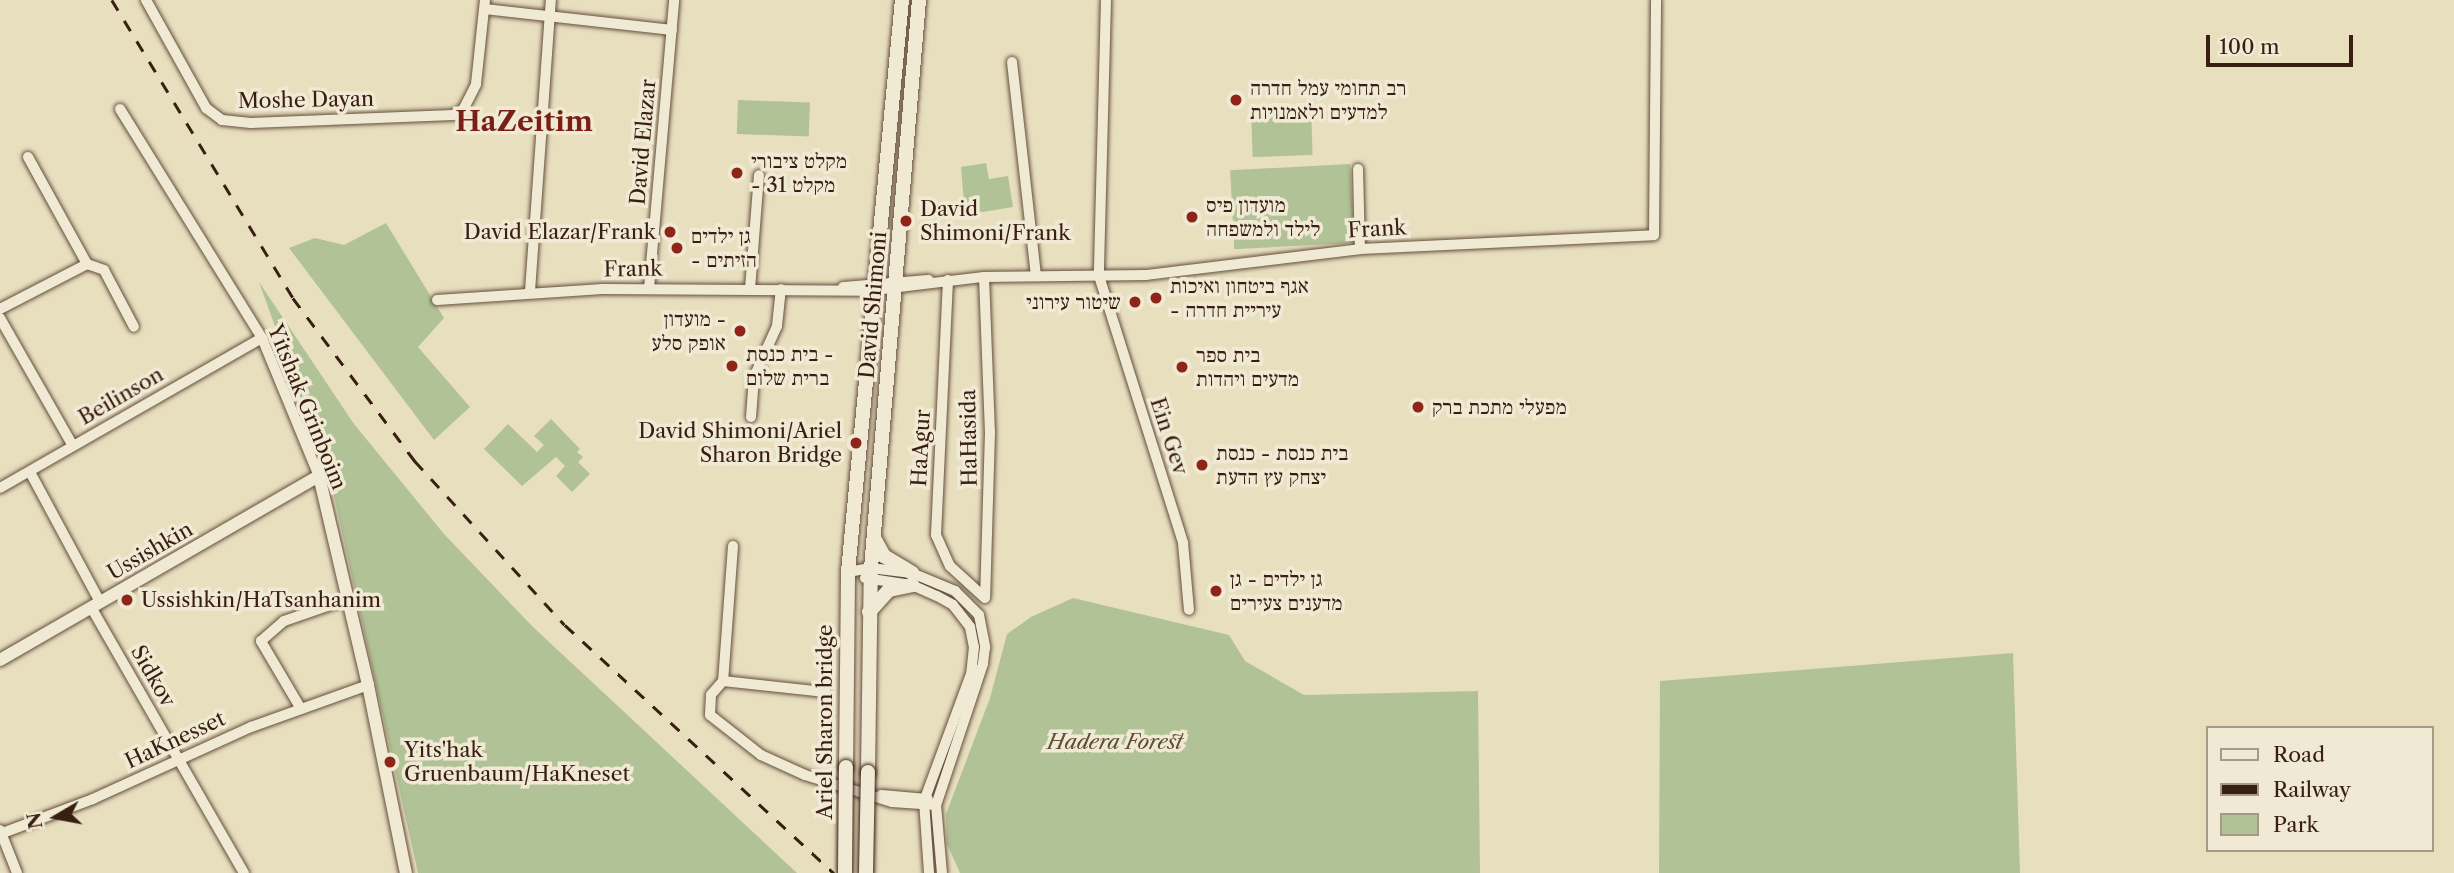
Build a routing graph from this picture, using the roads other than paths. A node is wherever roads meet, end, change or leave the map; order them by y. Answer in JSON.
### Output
{"nodes":[{"id":1,"x":146,"y":0,"type":"edge"},
{"id":2,"x":551,"y":0,"type":"edge"},
{"id":3,"x":674,"y":0,"type":"edge"},
{"id":4,"x":902,"y":0,"type":"edge"},
{"id":5,"x":919,"y":0,"type":"edge"},
{"id":6,"x":1106,"y":0,"type":"edge"},
{"id":7,"x":1656,"y":0,"type":"edge"},
{"id":8,"x":485,"y":5,"type":"edge"},
{"id":9,"x":550,"y":13,"type":"junction"},
{"id":10,"x":672,"y":30,"type":"junction"},
{"id":11,"x":1012,"y":62,"type":"dead end"},
{"id":12,"x":120,"y":109,"type":"dead end"},
{"id":13,"x":28,"y":157,"type":"dead end"},
{"id":14,"x":1357,"y":169,"type":"dead end"},
{"id":15,"x":759,"y":175,"type":"dead end"},
{"id":16,"x":1360,"y":249,"type":"junction"},
{"id":17,"x":87,"y":264,"type":"junction"},
{"id":18,"x":1036,"y":276,"type":"junction"},
{"id":19,"x":1099,"y":276,"type":"junction"},
{"id":20,"x":984,"y":277,"type":"junction"},
{"id":21,"x":948,"y":280,"type":"junction"},
{"id":22,"x":895,"y":285,"type":"junction"},
{"id":23,"x":878,"y":286,"type":"junction"},
{"id":24,"x":649,"y":288,"type":"junction"},
{"id":25,"x":750,"y":289,"type":"junction"},
{"id":26,"x":781,"y":289,"type":"junction"},
{"id":27,"x":530,"y":290,"type":"junction"},
{"id":28,"x":437,"y":300,"type":"dead end"},
{"id":29,"x":0,"y":309,"type":"edge"},
{"id":30,"x":0,"y":318,"type":"edge"},
{"id":31,"x":134,"y":327,"type":"dead end"},
{"id":32,"x":262,"y":338,"type":"junction"},
{"id":33,"x":751,"y":417,"type":"dead end"},
{"id":34,"x":73,"y":446,"type":"junction"},
{"id":35,"x":30,"y":472,"type":"junction"},
{"id":36,"x":319,"y":476,"type":"junction"},
{"id":37,"x":0,"y":488,"type":"edge"},
{"id":38,"x":874,"y":534,"type":"junction"},
{"id":39,"x":733,"y":546,"type":"dead end"},
{"id":40,"x":848,"y":572,"type":"junction"},
{"id":41,"x":870,"y":574,"type":"junction"},
{"id":42,"x":912,"y":579,"type":"junction"},
{"id":43,"x":985,"y":598,"type":"joint"},
{"id":44,"x":348,"y":599,"type":"junction"},
{"id":45,"x":96,"y":605,"type":"junction"},
{"id":46,"x":1189,"y":610,"type":"dead end"},
{"id":47,"x":868,"y":613,"type":"junction"},
{"id":48,"x":0,"y":660,"type":"edge"},
{"id":49,"x":723,"y":681,"type":"junction"},
{"id":50,"x":369,"y":685,"type":"junction"},
{"id":51,"x":825,"y":692,"type":"dead end"},
{"id":52,"x":300,"y":709,"type":"junction"},
{"id":53,"x":179,"y":760,"type":"junction"},
{"id":54,"x":924,"y":802,"type":"junction"},
{"id":55,"x":936,"y":805,"type":"junction"},
{"id":56,"x":1,"y":832,"type":"edge"},
{"id":57,"x":17,"y":873,"type":"edge"},
{"id":58,"x":244,"y":873,"type":"edge"},
{"id":59,"x":406,"y":873,"type":"edge"},
{"id":60,"x":845,"y":873,"type":"edge"},
{"id":61,"x":866,"y":873,"type":"edge"},
{"id":62,"x":929,"y":873,"type":"edge"},
{"id":63,"x":942,"y":873,"type":"edge"}],
"edges":[{"from":1,"to":8,"type":"street","name":"Moshe Dayan"},
{"from":2,"to":9,"type":"street"},
{"from":3,"to":10,"type":"street","name":"David Elazar"},
{"from":4,"to":23,"type":"main road","name":"David Shimoni"},
{"from":5,"to":22,"type":"main road","name":"David Shimoni"},
{"from":6,"to":19,"type":"street","name":"Ein Gev"},
{"from":7,"to":16,"type":"street","name":"Frank"},
{"from":8,"to":9,"type":"street"},
{"from":9,"to":10,"type":"street"},
{"from":9,"to":27,"type":"street"},
{"from":10,"to":24,"type":"street","name":"David Elazar"},
{"from":11,"to":18,"type":"street"},
{"from":12,"to":32,"type":"street","name":"Yitshak Grinboim"},
{"from":13,"to":17,"type":"street"},
{"from":14,"to":16,"type":"street"},
{"from":15,"to":25,"type":"street"},
{"from":16,"to":19,"type":"street","name":"Frank"},
{"from":17,"to":29,"type":"street"},
{"from":17,"to":31,"type":"street"},
{"from":18,"to":19,"type":"street","name":"Frank"},
{"from":18,"to":20,"type":"street","name":"Frank"},
{"from":19,"to":46,"type":"street","name":"Ein Gev"},
{"from":20,"to":21,"type":"street","name":"Frank"},
{"from":20,"to":43,"type":"street","name":"HaHasida"},
{"from":21,"to":22,"type":"street","name":"Frank"},
{"from":21,"to":43,"type":"street","name":"HaAgur"},
{"from":22,"to":23,"type":"street","name":"Frank"},
{"from":22,"to":38,"type":"main road","name":"David Shimoni"},
{"from":23,"to":26,"type":"street","name":"Frank"},
{"from":23,"to":40,"type":"main road","name":"David Shimoni"},
{"from":24,"to":25,"type":"street","name":"Frank"},
{"from":24,"to":27,"type":"street","name":"Frank"},
{"from":25,"to":26,"type":"street","name":"Frank"},
{"from":26,"to":33,"type":"street"},
{"from":27,"to":28,"type":"street","name":"Frank"},
{"from":30,"to":34,"type":"street"},
{"from":32,"to":34,"type":"street","name":"Beilinson"},
{"from":32,"to":36,"type":"street","name":"Yitshak Grinboim"},
{"from":34,"to":35,"type":"street","name":"Beilinson"},
{"from":35,"to":37,"type":"street","name":"Beilinson"},
{"from":35,"to":45,"type":"street","name":"Sidkov"},
{"from":36,"to":44,"type":"street","name":"Yitshak Grinboim"},
{"from":36,"to":45,"type":"street","name":"Ussishkin"},
{"from":38,"to":41,"type":"main road","name":"David Shimoni"},
{"from":38,"to":42,"type":"main road"},
{"from":39,"to":49,"type":"street"},
{"from":40,"to":41,"type":"street"},
{"from":40,"to":60,"type":"main road","name":"Ariel Sharon bridge","bridge":true},
{"from":41,"to":42,"type":"street"},
{"from":41,"to":47,"type":"main road","name":"David Shimoni"},
{"from":42,"to":47,"type":"main road"},
{"from":42,"to":54,"type":"street"},
{"from":42,"to":55,"type":"street"},
{"from":44,"to":50,"type":"street","name":"Yitshak Grinboim"},
{"from":44,"to":52,"type":"street"},
{"from":45,"to":48,"type":"street","name":"Ussishkin"},
{"from":45,"to":53,"type":"street","name":"Sidkov"},
{"from":47,"to":61,"type":"main road","name":"Ariel Sharon bridge","bridge":true},
{"from":49,"to":51,"type":"street"},
{"from":49,"to":54,"type":"street"},
{"from":50,"to":52,"type":"street","name":"HaKnesset"},
{"from":50,"to":59,"type":"street","name":"Yitshak Grinboim"},
{"from":52,"to":53,"type":"street","name":"HaKnesset"},
{"from":53,"to":56,"type":"street","name":"HaKnesset"},
{"from":53,"to":58,"type":"street","name":"Sidkov"},
{"from":54,"to":55,"type":"street"},
{"from":54,"to":62,"type":"street"},
{"from":55,"to":63,"type":"street"},
{"from":56,"to":57,"type":"street"}]}
